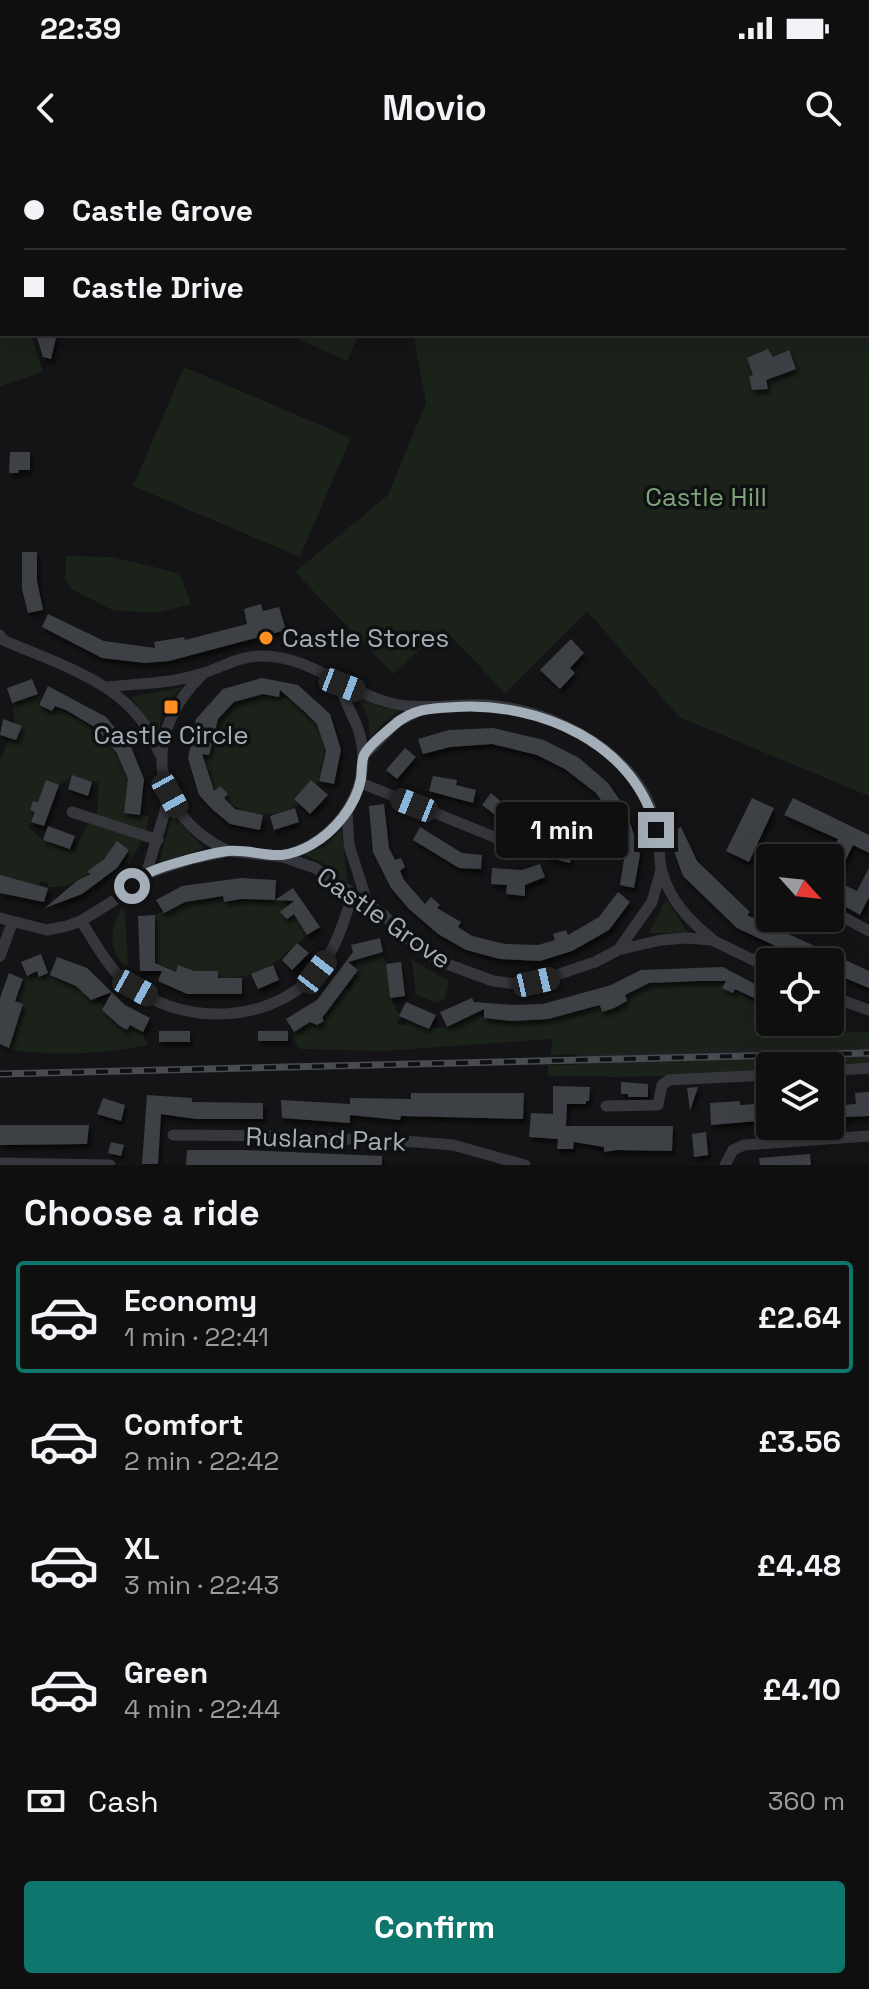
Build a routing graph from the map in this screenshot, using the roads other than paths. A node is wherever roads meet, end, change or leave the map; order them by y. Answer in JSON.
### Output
{"nodes":[{"id":1,"x":0,"y":635,"type":"edge"},
{"id":2,"x":204,"y":673,"type":"junction"},
{"id":3,"x":342,"y":685,"type":"junction"},
{"id":4,"x":107,"y":687,"type":"junction"},
{"id":5,"x":425,"y":708,"type":"junction"},
{"id":6,"x":364,"y":755,"type":"junction"},
{"id":7,"x":160,"y":757,"type":"junction"},
{"id":8,"x":361,"y":783,"type":"junction"},
{"id":9,"x":170,"y":795,"type":"junction"},
{"id":10,"x":72,"y":812,"type":"dead end"},
{"id":11,"x":347,"y":812,"type":"junction"},
{"id":12,"x":158,"y":840,"type":"junction"},
{"id":13,"x":514,"y":845,"type":"dead end"},
{"id":14,"x":229,"y":851,"type":"junction"},
{"id":15,"x":283,"y":857,"type":"junction"},
{"id":16,"x":661,"y":869,"type":"junction"},
{"id":17,"x":146,"y":874,"type":"junction"},
{"id":18,"x":353,"y":895,"type":"junction"},
{"id":19,"x":368,"y":905,"type":"junction"},
{"id":20,"x":844,"y":918,"type":"edge"},
{"id":21,"x":6,"y":921,"type":"edge"},
{"id":22,"x":81,"y":921,"type":"junction"},
{"id":23,"x":869,"y":931,"type":"edge"},
{"id":24,"x":712,"y":940,"type":"junction"},
{"id":25,"x":618,"y":950,"type":"junction"},
{"id":26,"x":0,"y":956,"type":"edge"},
{"id":27,"x":756,"y":961,"type":"edge"},
{"id":28,"x":844,"y":1001,"type":"edge"},
{"id":29,"x":869,"y":1010,"type":"edge"},
{"id":30,"x":869,"y":1068,"type":"edge"},
{"id":31,"x":844,"y":1070,"type":"edge"},
{"id":32,"x":756,"y":1076,"type":"edge"},
{"id":33,"x":606,"y":1106,"type":"dead end"},
{"id":34,"x":173,"y":1135,"type":"dead end"},
{"id":35,"x":869,"y":1136,"type":"edge"},
{"id":36,"x":0,"y":1163,"type":"edge"},
{"id":37,"x":110,"y":1165,"type":"edge"},
{"id":38,"x":525,"y":1165,"type":"edge"},
{"id":39,"x":725,"y":1165,"type":"edge"}],
"edges":[{"from":1,"to":4,"type":"street"},
{"from":2,"to":3,"type":"street"},
{"from":2,"to":4,"type":"street"},
{"from":2,"to":7,"type":"street"},
{"from":3,"to":5,"type":"street"},
{"from":3,"to":6,"type":"street"},
{"from":4,"to":7,"type":"street"},
{"from":5,"to":6,"type":"street"},
{"from":5,"to":16,"type":"street"},
{"from":6,"to":8,"type":"street"},
{"from":7,"to":9,"type":"street"},
{"from":8,"to":11,"type":"street"},
{"from":8,"to":13,"type":"street"},
{"from":9,"to":12,"type":"street"},
{"from":9,"to":14,"type":"street"},
{"from":10,"to":12,"type":"street"},
{"from":11,"to":15,"type":"street"},
{"from":11,"to":19,"type":"street"},
{"from":12,"to":17,"type":"street"},
{"from":14,"to":15,"type":"street","name":"Castle Grove"},
{"from":14,"to":17,"type":"street","name":"Castle Grove"},
{"from":15,"to":18,"type":"street","name":"Castle Grove"},
{"from":16,"to":24,"type":"street"},
{"from":16,"to":25,"type":"street"},
{"from":17,"to":22,"type":"street","name":"Castle Grove"},
{"from":18,"to":19,"type":"street","name":"Castle Grove"},
{"from":18,"to":22,"type":"street"},
{"from":19,"to":25,"type":"street","name":"Castle Grove"},
{"from":20,"to":23,"type":"street"},
{"from":21,"to":22,"type":"street","name":"Castle Grove"},
{"from":21,"to":26,"type":"street"},
{"from":24,"to":25,"type":"street","name":"Castle Grove"},
{"from":24,"to":27,"type":"street","name":"Castle Grove"},
{"from":28,"to":29,"type":"street"},
{"from":30,"to":31,"type":"street"},
{"from":32,"to":33,"type":"street"},
{"from":34,"to":38,"type":"street","name":"Rusland Park"},
{"from":35,"to":39,"type":"street"},
{"from":36,"to":37,"type":"street"}]}
